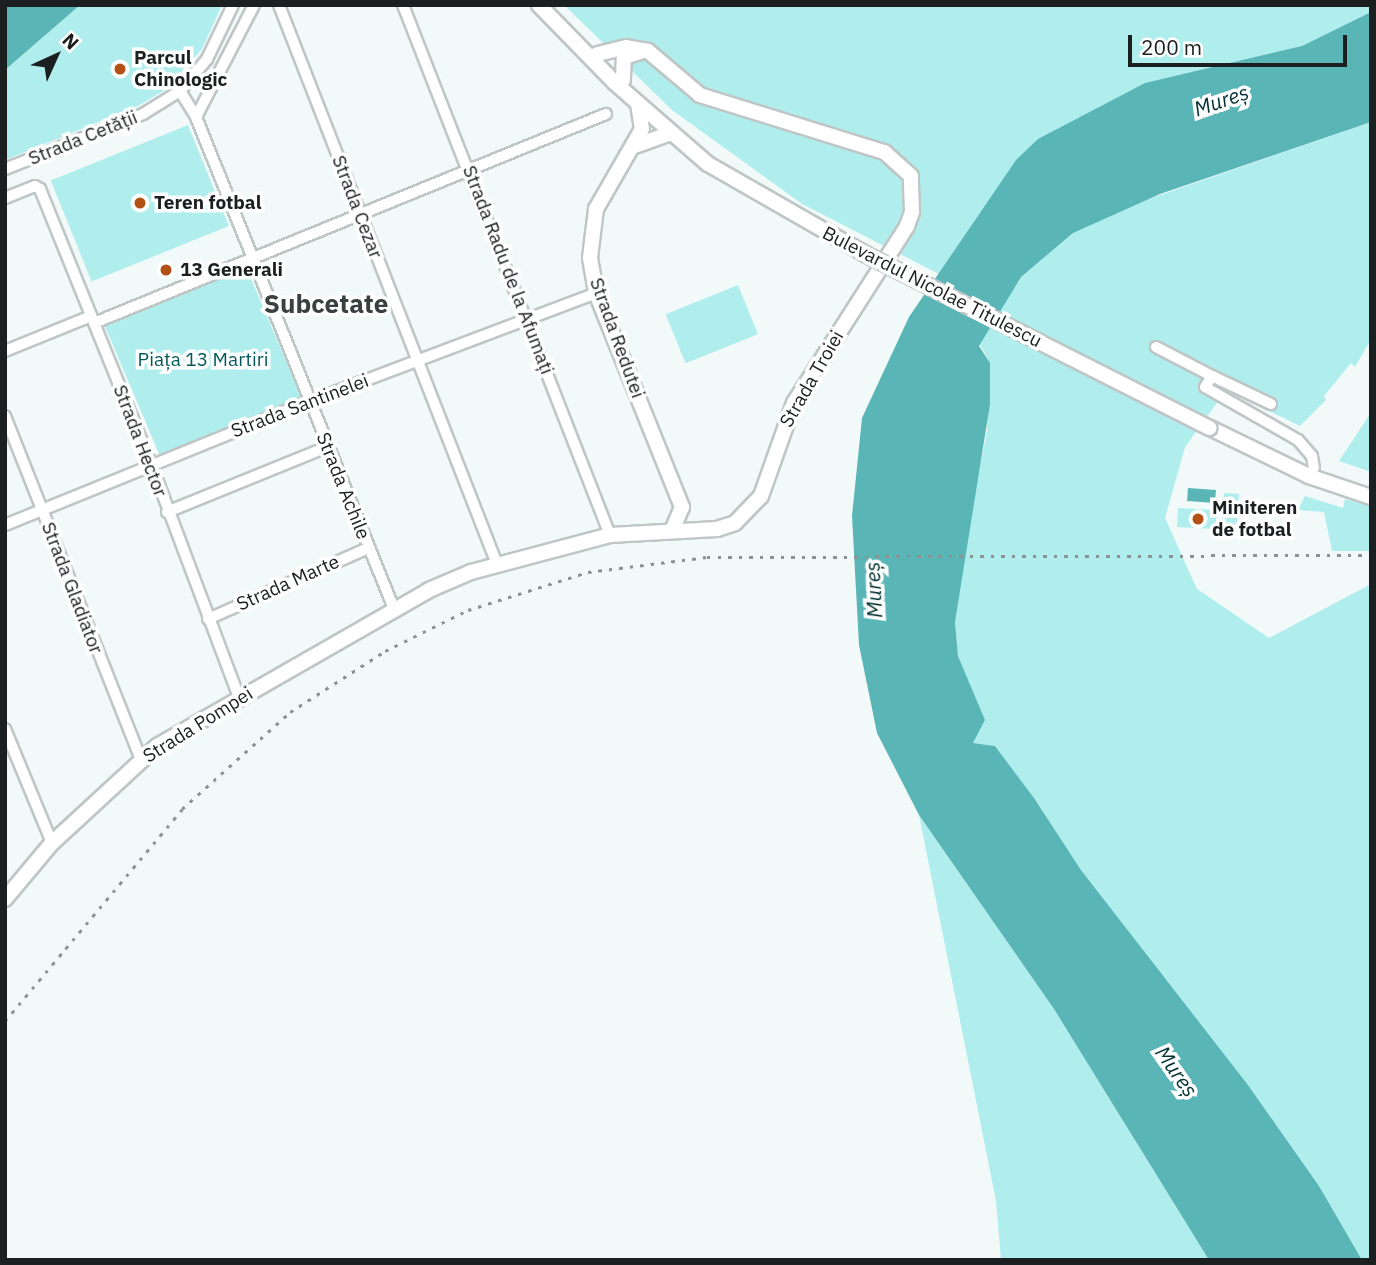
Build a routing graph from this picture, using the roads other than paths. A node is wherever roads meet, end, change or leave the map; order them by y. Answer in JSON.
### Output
{"nodes":[{"id":1,"x":233,"y":5,"type":"edge"},
{"id":2,"x":254,"y":5,"type":"edge"},
{"id":3,"x":279,"y":5,"type":"edge"},
{"id":4,"x":403,"y":5,"type":"edge"},
{"id":5,"x":539,"y":5,"type":"edge"},
{"id":6,"x":550,"y":5,"type":"edge"},
{"id":7,"x":648,"y":51,"type":"junction"},
{"id":8,"x":597,"y":54,"type":"junction"},
{"id":9,"x":623,"y":80,"type":"junction"},
{"id":10,"x":180,"y":91,"type":"junction"},
{"id":11,"x":638,"y":104,"type":"junction"},
{"id":12,"x":606,"y":114,"type":"dead end"},
{"id":13,"x":196,"y":117,"type":"junction"},
{"id":14,"x":670,"y":133,"type":"junction"},
{"id":15,"x":635,"y":146,"type":"junction"},
{"id":16,"x":5,"y":169,"type":"edge"},
{"id":17,"x":468,"y":169,"type":"junction"},
{"id":18,"x":5,"y":198,"type":"edge"},
{"id":19,"x":359,"y":213,"type":"junction"},
{"id":20,"x":867,"y":251,"type":"junction"},
{"id":21,"x":250,"y":256,"type":"junction"},
{"id":22,"x":596,"y":293,"type":"junction"},
{"id":23,"x":92,"y":319,"type":"junction"},
{"id":24,"x":528,"y":320,"type":"junction"},
{"id":25,"x":1156,"y":347,"type":"dead end"},
{"id":26,"x":5,"y":351,"type":"edge"},
{"id":27,"x":418,"y":361,"type":"junction"},
{"id":28,"x":1212,"y":376,"type":"junction"},
{"id":29,"x":308,"y":401,"type":"junction"},
{"id":30,"x":1271,"y":404,"type":"dead end"},
{"id":31,"x":5,"y":416,"type":"edge"},
{"id":32,"x":1212,"y":424,"type":"junction"},
{"id":33,"x":327,"y":447,"type":"junction"},
{"id":34,"x":152,"y":466,"type":"junction"},
{"id":35,"x":1314,"y":468,"type":"junction"},
{"id":36,"x":1371,"y":489,"type":"edge"},
{"id":37,"x":1371,"y":497,"type":"edge"},
{"id":38,"x":42,"y":510,"type":"junction"},
{"id":39,"x":167,"y":512,"type":"junction"},
{"id":40,"x":5,"y":525,"type":"edge"},
{"id":41,"x":672,"y":531,"type":"junction"},
{"id":42,"x":610,"y":535,"type":"junction"},
{"id":43,"x":368,"y":548,"type":"junction"},
{"id":44,"x":497,"y":564,"type":"junction"},
{"id":45,"x":394,"y":609,"type":"junction"},
{"id":46,"x":208,"y":619,"type":"junction"},
{"id":47,"x":351,"y":634,"type":"joint"},
{"id":48,"x":239,"y":698,"type":"junction"},
{"id":49,"x":5,"y":729,"type":"edge"},
{"id":50,"x":141,"y":759,"type":"junction"},
{"id":51,"x":52,"y":843,"type":"junction"},
{"id":52,"x":5,"y":899,"type":"edge"}],
"edges":[{"from":1,"to":10,"type":"street","name":"Strada Cetății"},
{"from":2,"to":13,"type":"street"},
{"from":3,"to":19,"type":"street","name":"Strada Cezar"},
{"from":4,"to":17,"type":"street","name":"Strada Radu de la Afumați"},
{"from":5,"to":11,"type":"main road","name":"Bulevardul Nicolae Titulescu"},
{"from":6,"to":8,"type":"main road","name":"Bulevardul Nicolae Titulescu"},
{"from":7,"to":8,"type":"main road"},
{"from":7,"to":9,"type":"main road"},
{"from":7,"to":41,"type":"main road","name":"Strada Troiei"},
{"from":8,"to":9,"type":"main road","name":"Bulevardul Nicolae Titulescu"},
{"from":9,"to":20,"type":"main road","name":"Bulevardul Nicolae Titulescu"},
{"from":10,"to":13,"type":"street","name":"Strada Achile"},
{"from":10,"to":16,"type":"street","name":"Strada Cetății"},
{"from":11,"to":14,"type":"main road","name":"Bulevardul Nicolae Titulescu"},
{"from":11,"to":15,"type":"main road"},
{"from":12,"to":17,"type":"street"},
{"from":13,"to":21,"type":"street","name":"Strada Achile"},
{"from":14,"to":15,"type":"main road"},
{"from":14,"to":20,"type":"main road","name":"Bulevardul Nicolae Titulescu"},
{"from":15,"to":22,"type":"main road","name":"Strada Redutei"},
{"from":17,"to":19,"type":"street"},
{"from":17,"to":24,"type":"street","name":"Strada Radu de la Afumați"},
{"from":18,"to":23,"type":"street","name":"Strada Hector"},
{"from":19,"to":21,"type":"street"},
{"from":19,"to":27,"type":"street","name":"Strada Cezar"},
{"from":20,"to":32,"type":"main road","name":"Bulevardul Nicolae Titulescu"},
{"from":21,"to":23,"type":"street"},
{"from":21,"to":29,"type":"street","name":"Strada Achile"},
{"from":22,"to":24,"type":"street","name":"Strada Santinelei"},
{"from":22,"to":41,"type":"main road","name":"Strada Redutei"},
{"from":23,"to":26,"type":"street"},
{"from":23,"to":34,"type":"street","name":"Strada Hector"},
{"from":24,"to":27,"type":"street","name":"Strada Santinelei"},
{"from":24,"to":42,"type":"street","name":"Strada Radu de la Afumați"},
{"from":25,"to":28,"type":"street"},
{"from":27,"to":29,"type":"street","name":"Strada Santinelei"},
{"from":27,"to":44,"type":"street","name":"Strada Cezar"},
{"from":28,"to":30,"type":"street"},
{"from":28,"to":35,"type":"street"},
{"from":29,"to":33,"type":"street","name":"Strada Achile"},
{"from":29,"to":34,"type":"street","name":"Strada Santinelei"},
{"from":31,"to":38,"type":"street","name":"Strada Gladiator"},
{"from":32,"to":35,"type":"main road","name":"Bulevardul Nicolae Titulescu"},
{"from":32,"to":37,"type":"main road","name":"Bulevardul Nicolae Titulescu"},
{"from":33,"to":39,"type":"street"},
{"from":33,"to":43,"type":"street","name":"Strada Achile"},
{"from":34,"to":38,"type":"street","name":"Strada Santinelei"},
{"from":34,"to":39,"type":"street","name":"Strada Hector"},
{"from":35,"to":36,"type":"main road","name":"Bulevardul Nicolae Titulescu"},
{"from":38,"to":40,"type":"street","name":"Strada Santinelei"},
{"from":38,"to":50,"type":"street","name":"Strada Gladiator"},
{"from":39,"to":46,"type":"street","name":"Strada Hector"},
{"from":41,"to":42,"type":"main road","name":"Strada Troiei"},
{"from":42,"to":44,"type":"main road","name":"Strada Troiei"},
{"from":43,"to":45,"type":"street","name":"Strada Achile"},
{"from":43,"to":46,"type":"street","name":"Strada Marte"},
{"from":44,"to":45,"type":"main road","name":"Strada Troiei"},
{"from":45,"to":47,"type":"main road","name":"Strada Troiei"},
{"from":46,"to":48,"type":"street","name":"Strada Hector"},
{"from":47,"to":48,"type":"main road","name":"Strada Pompei"},
{"from":48,"to":50,"type":"main road","name":"Strada Pompei"},
{"from":49,"to":51,"type":"street"},
{"from":50,"to":51,"type":"main road","name":"Strada Pompei"},
{"from":51,"to":52,"type":"main road","name":"Strada Pompei"}]}
